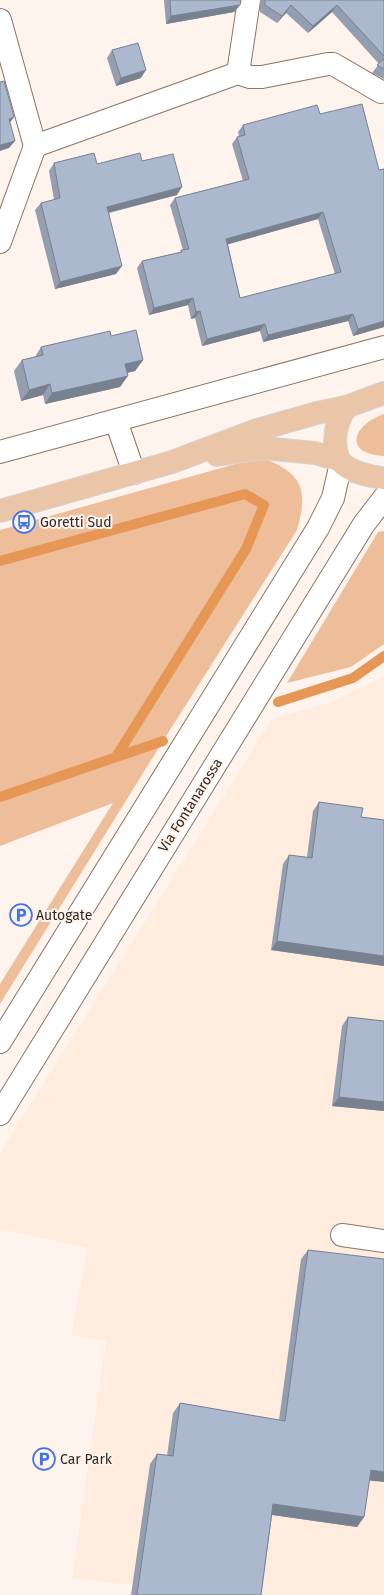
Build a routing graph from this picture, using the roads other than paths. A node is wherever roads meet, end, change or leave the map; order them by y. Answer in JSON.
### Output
{"nodes":[{"id":1,"x":249,"y":0,"type":"edge"},
{"id":2,"x":0,"y":20,"type":"edge"},
{"id":3,"x":238,"y":73,"type":"junction"},
{"id":4,"x":381,"y":92,"type":"dead end"},
{"id":5,"x":35,"y":146,"type":"junction"},
{"id":6,"x":0,"y":242,"type":"edge"},
{"id":7,"x":384,"y":347,"type":"edge"},
{"id":8,"x":384,"y":393,"type":"edge"},
{"id":9,"x":346,"y":407,"type":"junction"},
{"id":10,"x":116,"y":421,"type":"junction"},
{"id":11,"x":0,"y":452,"type":"edge"},
{"id":12,"x":340,"y":461,"type":"junction"},
{"id":13,"x":172,"y":462,"type":"junction"},
{"id":14,"x":134,"y":473,"type":"junction"},
{"id":15,"x":384,"y":478,"type":"edge"},
{"id":16,"x":384,"y":498,"type":"edge"},
{"id":17,"x":0,"y":511,"type":"edge"},
{"id":18,"x":0,"y":1042,"type":"edge"},
{"id":19,"x":0,"y":1114,"type":"edge"},
{"id":20,"x":342,"y":1235,"type":"dead end"},
{"id":21,"x":384,"y":1241,"type":"edge"}],
"edges":[{"from":1,"to":3,"type":"street"},
{"from":2,"to":5,"type":"street"},
{"from":3,"to":4,"type":"street"},
{"from":3,"to":5,"type":"street"},
{"from":5,"to":6,"type":"street"},
{"from":7,"to":10,"type":"street"},
{"from":8,"to":9,"type":"main road"},
{"from":9,"to":12,"type":"main road"},
{"from":9,"to":13,"type":"main road"},
{"from":10,"to":11,"type":"street"},
{"from":10,"to":14,"type":"street"},
{"from":12,"to":13,"type":"main road"},
{"from":12,"to":15,"type":"main road"},
{"from":12,"to":18,"type":"street"},
{"from":13,"to":14,"type":"main road"},
{"from":14,"to":17,"type":"main road"},
{"from":16,"to":19,"type":"street","name":"Via Fontanarossa"},
{"from":20,"to":21,"type":"street"}]}
